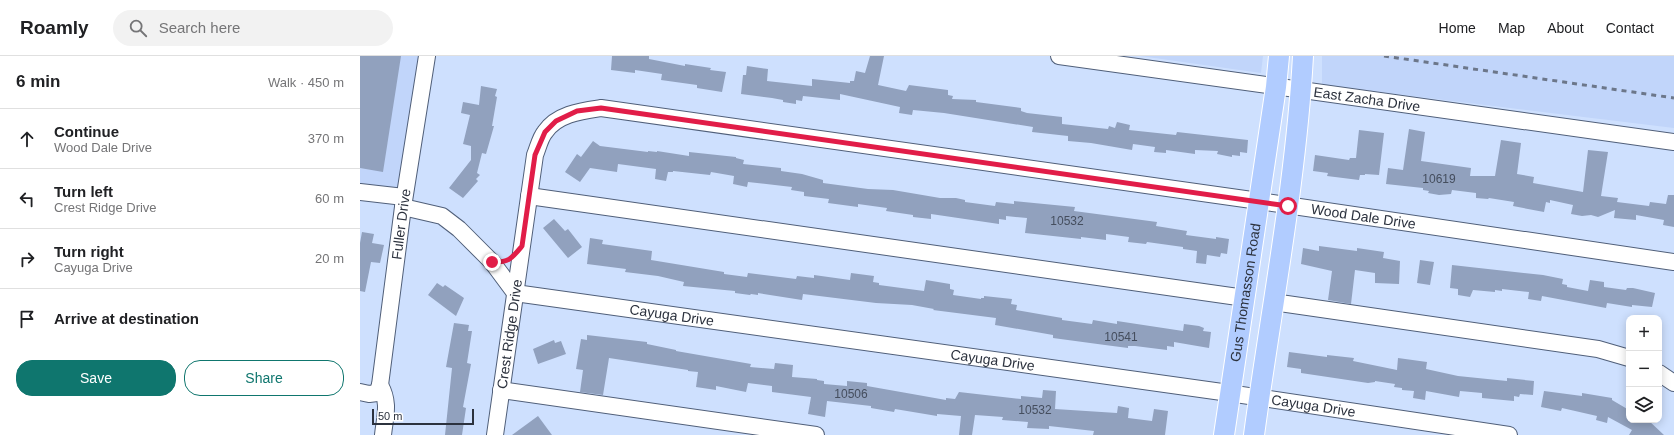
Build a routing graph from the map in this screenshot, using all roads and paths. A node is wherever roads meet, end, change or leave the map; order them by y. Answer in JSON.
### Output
{"nodes":[{"id":1,"x":427,"y":56,"type":"edge"},
{"id":2,"x":1059,"y":56,"type":"edge"},
{"id":3,"x":1279,"y":56,"type":"edge"},
{"id":4,"x":1303,"y":56,"type":"edge"},
{"id":5,"x":1276,"y":86,"type":"junction"},
{"id":6,"x":1301,"y":90,"type":"junction"},
{"id":7,"x":556,"y":121,"type":"joint"},
{"id":8,"x":1674,"y":142,"type":"edge"},
{"id":9,"x":360,"y":192,"type":"edge"},
{"id":10,"x":529,"y":196,"type":"junction"},
{"id":11,"x":1259,"y":201,"type":"junction"},
{"id":12,"x":403,"y":202,"type":"junction"},
{"id":13,"x":1288,"y":206,"type":"junction"},
{"id":14,"x":522,"y":246,"type":"junction"},
{"id":15,"x":492,"y":262,"type":"junction"},
{"id":16,"x":1674,"y":262,"type":"edge"},
{"id":17,"x":515,"y":292,"type":"junction"},
{"id":18,"x":1245,"y":298,"type":"junction"},
{"id":19,"x":1273,"y":302,"type":"junction"},
{"id":20,"x":1626,"y":357,"type":"edge"},
{"id":21,"x":1662,"y":375,"type":"edge"},
{"id":22,"x":1674,"y":383,"type":"edge"},
{"id":23,"x":379,"y":389,"type":"junction"},
{"id":24,"x":501,"y":390,"type":"junction"},
{"id":25,"x":360,"y":392,"type":"edge"},
{"id":26,"x":1230,"y":394,"type":"junction"},
{"id":27,"x":1259,"y":399,"type":"junction"},
{"id":28,"x":383,"y":435,"type":"edge"},
{"id":29,"x":495,"y":435,"type":"edge"},
{"id":30,"x":816,"y":435,"type":"edge"},
{"id":31,"x":1224,"y":435,"type":"edge"},
{"id":32,"x":1254,"y":435,"type":"edge"},
{"id":33,"x":1509,"y":435,"type":"edge"}],
"edges":[{"from":1,"to":12,"type":"street","name":"Fuller Drive"},
{"from":2,"to":5,"type":"street","name":"East Zacha Drive"},
{"from":3,"to":5,"type":"main road","name":"Gus Thomasson Road"},
{"from":4,"to":6,"type":"main road","name":"Gus Thomasson Road"},
{"from":5,"to":6,"type":"street","name":"East Zacha Drive"},
{"from":5,"to":11,"type":"main road","name":"Gus Thomasson Road"},
{"from":6,"to":8,"type":"street","name":"East Zacha Drive"},
{"from":6,"to":13,"type":"main road","name":"Gus Thomasson Road"},
{"from":7,"to":10,"type":"street","name":"Crest Ridge Drive"},
{"from":7,"to":11,"type":"street","name":"Wood Dale Drive"},
{"from":9,"to":12,"type":"street"},
{"from":10,"to":14,"type":"street","name":"Crest Ridge Drive"},
{"from":10,"to":18,"type":"street"},
{"from":11,"to":13,"type":"street","name":"Wood Dale Drive"},
{"from":11,"to":18,"type":"main road","name":"Gus Thomasson Road"},
{"from":12,"to":15,"type":"street"},
{"from":12,"to":23,"type":"street","name":"Fuller Drive"},
{"from":13,"to":16,"type":"street","name":"Wood Dale Drive"},
{"from":13,"to":19,"type":"main road","name":"Gus Thomasson Road"},
{"from":14,"to":15,"type":"street"},
{"from":14,"to":17,"type":"street","name":"Crest Ridge Drive"},
{"from":15,"to":17,"type":"street"},
{"from":17,"to":24,"type":"street","name":"Crest Ridge Drive"},
{"from":17,"to":26,"type":"street","name":"Cayuga Drive"},
{"from":18,"to":26,"type":"main road","name":"Gus Thomasson Road"},
{"from":19,"to":20,"type":"street"},
{"from":19,"to":27,"type":"main road","name":"Gus Thomasson Road"},
{"from":21,"to":22,"type":"street"},
{"from":23,"to":25,"type":"street"},
{"from":23,"to":28,"type":"street"},
{"from":24,"to":29,"type":"street","name":"Crest Ridge Drive"},
{"from":24,"to":30,"type":"street"},
{"from":26,"to":27,"type":"street","name":"Cayuga Drive"},
{"from":26,"to":31,"type":"main road","name":"Gus Thomasson Road"},
{"from":27,"to":32,"type":"main road","name":"Gus Thomasson Road"},
{"from":27,"to":33,"type":"street","name":"Cayuga Drive"}]}
